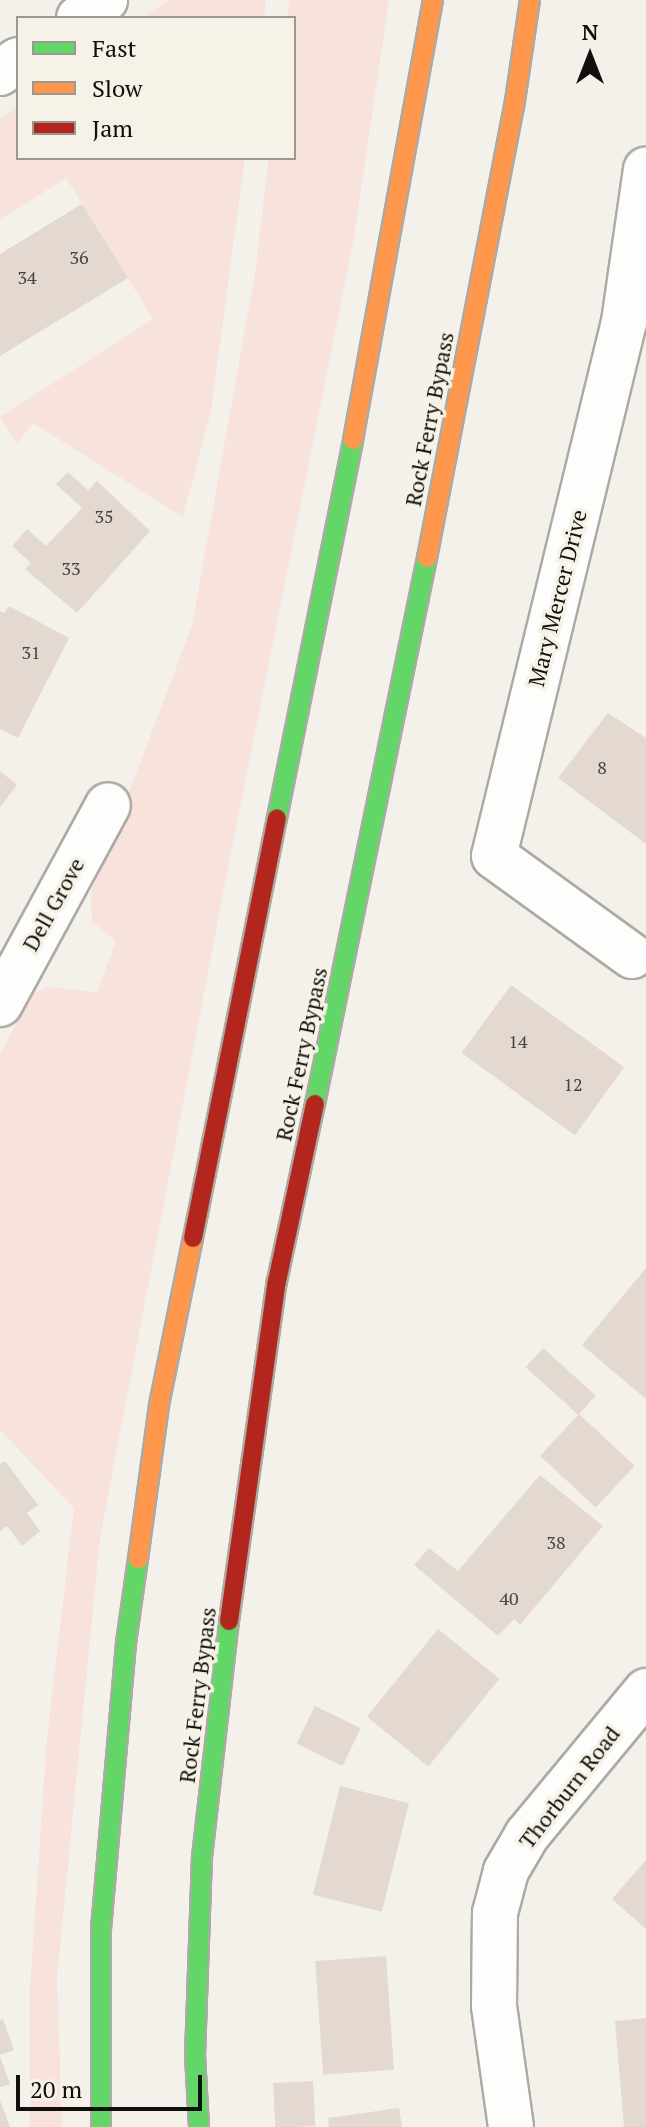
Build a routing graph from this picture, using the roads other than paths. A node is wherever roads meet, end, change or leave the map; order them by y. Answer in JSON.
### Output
{"nodes":[{"id":1,"x":105,"y":0,"type":"edge"},
{"id":2,"x":433,"y":0,"type":"edge"},
{"id":3,"x":530,"y":0,"type":"edge"},
{"id":4,"x":82,"y":16,"type":"edge"},
{"id":5,"x":646,"y":170,"type":"edge"},
{"id":6,"x":635,"y":327,"type":"edge"},
{"id":7,"x":108,"y":805,"type":"dead end"},
{"id":8,"x":632,"y":956,"type":"dead end"},
{"id":9,"x":0,"y":1004,"type":"edge"},
{"id":10,"x":646,"y":1691,"type":"edge"},
{"id":11,"x":101,"y":2127,"type":"edge"},
{"id":12,"x":199,"y":2127,"type":"edge"},
{"id":13,"x":511,"y":2127,"type":"edge"}],
"edges":[{"from":1,"to":4,"type":"street"},
{"from":2,"to":11,"type":"highway"},
{"from":3,"to":12,"type":"highway","name":"Rock Ferry Bypass"},
{"from":5,"to":6,"type":"street","name":"Mary Mercer Drive"},
{"from":6,"to":8,"type":"street","name":"Mary Mercer Drive"},
{"from":7,"to":9,"type":"street","name":"Dell Grove"},
{"from":10,"to":13,"type":"street","name":"Thorburn Road"}]}
